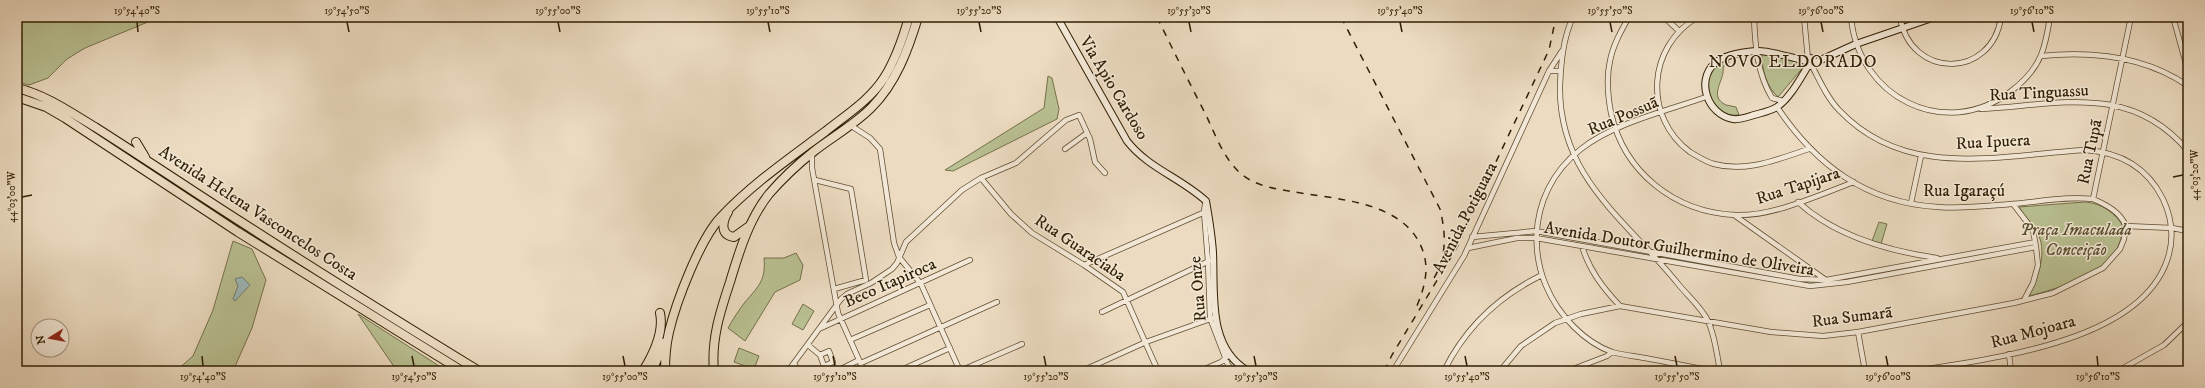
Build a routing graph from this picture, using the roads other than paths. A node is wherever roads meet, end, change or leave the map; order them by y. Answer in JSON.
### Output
{"nodes":[{"id":1,"x":909,"y":17,"type":"edge"},
{"id":2,"x":918,"y":17,"type":"edge"},
{"id":3,"x":1056,"y":17,"type":"edge"},
{"id":4,"x":1569,"y":17,"type":"edge"},
{"id":5,"x":1573,"y":17,"type":"edge"},
{"id":6,"x":1629,"y":17,"type":"edge"},
{"id":7,"x":1664,"y":17,"type":"edge"},
{"id":8,"x":1698,"y":17,"type":"edge"},
{"id":9,"x":1754,"y":17,"type":"edge"},
{"id":10,"x":1804,"y":17,"type":"edge"},
{"id":11,"x":1851,"y":17,"type":"edge"},
{"id":12,"x":1900,"y":17,"type":"edge"},
{"id":13,"x":1935,"y":17,"type":"edge"},
{"id":14,"x":2000,"y":17,"type":"edge"},
{"id":15,"x":2050,"y":17,"type":"edge"},
{"id":16,"x":2131,"y":17,"type":"edge"},
{"id":17,"x":2173,"y":17,"type":"edge"},
{"id":18,"x":1570,"y":23,"type":"junction"},
{"id":19,"x":1902,"y":28,"type":"junction"},
{"id":20,"x":1679,"y":31,"type":"junction"},
{"id":21,"x":1856,"y":44,"type":"junction"},
{"id":22,"x":1563,"y":50,"type":"junction"},
{"id":23,"x":1757,"y":51,"type":"junction"},
{"id":24,"x":2040,"y":56,"type":"junction"},
{"id":25,"x":2123,"y":59,"type":"junction"},
{"id":26,"x":1810,"y":61,"type":"junction"},
{"id":27,"x":1549,"y":71,"type":"junction"},
{"id":28,"x":1561,"y":71,"type":"junction"},
{"id":29,"x":2188,"y":71,"type":"edge"},
{"id":30,"x":2188,"y":86,"type":"edge"},
{"id":31,"x":17,"y":88,"type":"edge"},
{"id":32,"x":17,"y":97,"type":"edge"},
{"id":33,"x":1706,"y":97,"type":"junction"},
{"id":34,"x":1783,"y":100,"type":"junction"},
{"id":35,"x":2114,"y":105,"type":"junction"},
{"id":36,"x":1777,"y":107,"type":"junction"},
{"id":37,"x":1973,"y":110,"type":"junction"},
{"id":38,"x":1661,"y":113,"type":"junction"},
{"id":39,"x":848,"y":127,"type":"junction"},
{"id":40,"x":1616,"y":129,"type":"junction"},
{"id":41,"x":1087,"y":133,"type":"junction"},
{"id":42,"x":136,"y":142,"type":"dead end"},
{"id":43,"x":1065,"y":149,"type":"dead end"},
{"id":44,"x":1809,"y":149,"type":"junction"},
{"id":45,"x":2104,"y":151,"type":"junction"},
{"id":46,"x":2188,"y":151,"type":"edge"},
{"id":47,"x":812,"y":152,"type":"junction"},
{"id":48,"x":1574,"y":155,"type":"junction"},
{"id":49,"x":1921,"y":156,"type":"junction"},
{"id":50,"x":145,"y":158,"type":"junction"},
{"id":51,"x":1105,"y":173,"type":"dead end"},
{"id":52,"x":981,"y":178,"type":"junction"},
{"id":53,"x":815,"y":180,"type":"junction"},
{"id":54,"x":1854,"y":182,"type":"junction"},
{"id":55,"x":2093,"y":199,"type":"junction"},
{"id":56,"x":1798,"y":202,"type":"junction"},
{"id":57,"x":1911,"y":203,"type":"junction"},
{"id":58,"x":2013,"y":204,"type":"junction"},
{"id":59,"x":732,"y":207,"type":"junction"},
{"id":60,"x":1206,"y":212,"type":"junction"},
{"id":61,"x":1734,"y":215,"type":"junction"},
{"id":62,"x":753,"y":220,"type":"junction"},
{"id":63,"x":2126,"y":226,"type":"junction"},
{"id":64,"x":2172,"y":228,"type":"junction"},
{"id":65,"x":2188,"y":231,"type":"edge"},
{"id":66,"x":1536,"y":232,"type":"junction"},
{"id":67,"x":1472,"y":237,"type":"junction"},
{"id":68,"x":1536,"y":238,"type":"junction"},
{"id":69,"x":2035,"y":242,"type":"junction"},
{"id":70,"x":1582,"y":246,"type":"junction"},
{"id":71,"x":2036,"y":247,"type":"junction"},
{"id":72,"x":1468,"y":248,"type":"junction"},
{"id":73,"x":1651,"y":251,"type":"junction"},
{"id":74,"x":1980,"y":252,"type":"junction"},
{"id":75,"x":899,"y":257,"type":"junction"},
{"id":76,"x":1981,"y":258,"type":"junction"},
{"id":77,"x":1941,"y":259,"type":"junction"},
{"id":78,"x":970,"y":260,"type":"dead end"},
{"id":79,"x":1211,"y":261,"type":"junction"},
{"id":80,"x":1660,"y":261,"type":"junction"},
{"id":81,"x":1084,"y":265,"type":"junction"},
{"id":82,"x":1542,"y":275,"type":"junction"},
{"id":83,"x":1826,"y":280,"type":"junction"},
{"id":84,"x":920,"y":284,"type":"junction"},
{"id":85,"x":1835,"y":284,"type":"junction"},
{"id":86,"x":834,"y":289,"type":"junction"},
{"id":87,"x":1126,"y":299,"type":"junction"},
{"id":88,"x":2024,"y":300,"type":"junction"},
{"id":89,"x":997,"y":302,"type":"dead end"},
{"id":90,"x":837,"y":305,"type":"junction"},
{"id":91,"x":930,"y":305,"type":"junction"},
{"id":92,"x":1620,"y":306,"type":"junction"},
{"id":93,"x":1102,"y":312,"type":"dead end"},
{"id":94,"x":660,"y":313,"type":"dead end"},
{"id":95,"x":1212,"y":318,"type":"junction"},
{"id":96,"x":1565,"y":318,"type":"junction"},
{"id":97,"x":840,"y":320,"type":"junction"},
{"id":98,"x":1707,"y":320,"type":"junction"},
{"id":99,"x":2188,"y":322,"type":"edge"},
{"id":100,"x":940,"y":326,"type":"junction"},
{"id":101,"x":819,"y":329,"type":"junction"},
{"id":102,"x":669,"y":332,"type":"junction"},
{"id":103,"x":1858,"y":332,"type":"junction"},
{"id":104,"x":850,"y":340,"type":"junction"},
{"id":105,"x":1146,"y":342,"type":"junction"},
{"id":106,"x":1022,"y":344,"type":"dead end"},
{"id":107,"x":808,"y":345,"type":"junction"},
{"id":108,"x":950,"y":348,"type":"junction"},
{"id":109,"x":1612,"y":352,"type":"junction"},
{"id":110,"x":2009,"y":354,"type":"junction"},
{"id":111,"x":820,"y":355,"type":"junction"},
{"id":112,"x":1227,"y":356,"type":"junction"},
{"id":113,"x":833,"y":362,"type":"junction"},
{"id":114,"x":860,"y":362,"type":"junction"},
{"id":115,"x":1221,"y":362,"type":"junction"},
{"id":116,"x":794,"y":363,"type":"junction"},
{"id":117,"x":1228,"y":365,"type":"junction"},
{"id":118,"x":1241,"y":367,"type":"junction"},
{"id":119,"x":462,"y":371,"type":"edge"},
{"id":120,"x":479,"y":371,"type":"edge"},
{"id":121,"x":643,"y":371,"type":"edge"},
{"id":122,"x":652,"y":371,"type":"edge"},
{"id":123,"x":665,"y":371,"type":"edge"},
{"id":124,"x":714,"y":371,"type":"edge"},
{"id":125,"x":788,"y":371,"type":"edge"},
{"id":126,"x":798,"y":371,"type":"edge"},
{"id":127,"x":836,"y":371,"type":"edge"},
{"id":128,"x":864,"y":371,"type":"edge"},
{"id":129,"x":899,"y":371,"type":"edge"},
{"id":130,"x":960,"y":371,"type":"edge"},
{"id":131,"x":1082,"y":371,"type":"edge"},
{"id":132,"x":1158,"y":371,"type":"edge"},
{"id":133,"x":1200,"y":371,"type":"edge"},
{"id":134,"x":1233,"y":371,"type":"edge"},
{"id":135,"x":1248,"y":371,"type":"edge"},
{"id":136,"x":1393,"y":371,"type":"edge"},
{"id":137,"x":1444,"y":371,"type":"edge"},
{"id":138,"x":1500,"y":371,"type":"edge"},
{"id":139,"x":1568,"y":371,"type":"edge"},
{"id":140,"x":1713,"y":371,"type":"edge"},
{"id":141,"x":1720,"y":371,"type":"edge"},
{"id":142,"x":1865,"y":371,"type":"edge"},
{"id":143,"x":1916,"y":371,"type":"edge"},
{"id":144,"x":2011,"y":371,"type":"edge"},
{"id":145,"x":2118,"y":371,"type":"edge"}],
"edges":[{"from":1,"to":59,"type":"highway"},
{"from":2,"to":39,"type":"highway"},
{"from":3,"to":60,"type":"street","name":"Via Apio Cardoso"},
{"from":4,"to":18,"type":"street"},
{"from":5,"to":18,"type":"street"},
{"from":6,"to":40,"type":"street","name":"Rua Tapijara"},
{"from":7,"to":20,"type":"street"},
{"from":8,"to":20,"type":"street"},
{"from":9,"to":23,"type":"street"},
{"from":10,"to":26,"type":"street","name":"Rua Ipuera"},
{"from":11,"to":21,"type":"street","name":"Rua Tinguassu"},
{"from":12,"to":19,"type":"street"},
{"from":13,"to":19,"type":"street"},
{"from":14,"to":19,"type":"street"},
{"from":15,"to":24,"type":"street","name":"Rua Tinguassu"},
{"from":16,"to":25,"type":"street","name":"Rua Tupã"},
{"from":17,"to":29,"type":"street"},
{"from":18,"to":22,"type":"street"},
{"from":19,"to":21,"type":"street"},
{"from":20,"to":38,"type":"street"},
{"from":21,"to":26,"type":"street"},
{"from":21,"to":37,"type":"street","name":"Rua Tinguassu"},
{"from":22,"to":27,"type":"street","name":"Avenida Potiguara"},
{"from":22,"to":28,"type":"street"},
{"from":23,"to":26,"type":"street"},
{"from":23,"to":33,"type":"street"},
{"from":23,"to":34,"type":"street"},
{"from":24,"to":25,"type":"street"},
{"from":24,"to":37,"type":"street","name":"Rua Tinguassu"},
{"from":25,"to":30,"type":"street"},
{"from":25,"to":35,"type":"street","name":"Rua Tupã"},
{"from":26,"to":34,"type":"street"},
{"from":26,"to":49,"type":"street","name":"Rua Ipuera"},
{"from":27,"to":28,"type":"street"},
{"from":27,"to":67,"type":"street","name":"Avenida Potiguara"},
{"from":28,"to":48,"type":"street"},
{"from":31,"to":50,"type":"highway","name":"Avenida Helena Vasconcelos Costa"},
{"from":32,"to":119,"type":"highway","name":"Avenida Helena Vasconcelos Costa"},
{"from":33,"to":36,"type":"street"},
{"from":33,"to":38,"type":"street","name":"Rua Possuã"},
{"from":34,"to":36,"type":"street"},
{"from":35,"to":37,"type":"street","name":"Rua Tinguassu"},
{"from":35,"to":45,"type":"street","name":"Rua Tupã"},
{"from":35,"to":46,"type":"street","name":"Rua Tinguassu"},
{"from":36,"to":44,"type":"street","name":"Rua Igaraçú"},
{"from":38,"to":40,"type":"street","name":"Rua Possuã"},
{"from":38,"to":44,"type":"street"},
{"from":39,"to":47,"type":"highway"},
{"from":39,"to":75,"type":"street"},
{"from":40,"to":48,"type":"street","name":"Rua Possuã"},
{"from":40,"to":61,"type":"street","name":"Rua Tapijara"},
{"from":41,"to":43,"type":"street"},
{"from":41,"to":51,"type":"street"},
{"from":41,"to":52,"type":"street"},
{"from":42,"to":50,"type":"highway"},
{"from":44,"to":54,"type":"street","name":"Rua Igaraçú"},
{"from":45,"to":49,"type":"street","name":"Rua Ipuera"},
{"from":45,"to":55,"type":"street","name":"Rua Tupã"},
{"from":45,"to":64,"type":"street","name":"Rua Ipuera"},
{"from":47,"to":53,"type":"street"},
{"from":47,"to":62,"type":"highway"},
{"from":48,"to":66,"type":"street","name":"Rua Possuã"},
{"from":48,"to":73,"type":"street"},
{"from":49,"to":57,"type":"street"},
{"from":50,"to":120,"type":"highway","name":"Avenida Helena Vasconcelos Costa"},
{"from":52,"to":75,"type":"street"},
{"from":52,"to":81,"type":"street","name":"Rua Guaraciaba"},
{"from":53,"to":86,"type":"street"},
{"from":53,"to":86,"type":"street"},
{"from":54,"to":56,"type":"street","name":"Rua Tapijara"},
{"from":54,"to":57,"type":"street","name":"Rua Igaraçú"},
{"from":55,"to":58,"type":"street","name":"Rua Igaraçú"},
{"from":55,"to":63,"type":"street"},
{"from":56,"to":61,"type":"street","name":"Rua Tapijara"},
{"from":56,"to":77,"type":"street"},
{"from":57,"to":58,"type":"street","name":"Rua Igaraçú"},
{"from":58,"to":69,"type":"street"},
{"from":59,"to":62,"type":"highway"},
{"from":59,"to":102,"type":"highway"},
{"from":60,"to":79,"type":"street","name":"Via Apio Cardoso"},
{"from":60,"to":81,"type":"street"},
{"from":61,"to":83,"type":"street"},
{"from":62,"to":124,"type":"highway"},
{"from":63,"to":64,"type":"street"},
{"from":63,"to":88,"type":"street","name":"Rua Sumarã"},
{"from":64,"to":65,"type":"street"},
{"from":64,"to":110,"type":"street","name":"Rua Mojoara"},
{"from":66,"to":67,"type":"street","name":"Avenida Doutor Guilhermino de Oliveira"},
{"from":66,"to":68,"type":"street","name":"Rua Possuã"},
{"from":66,"to":73,"type":"street","name":"Avenida Doutor Guilhermino de Oliveira"},
{"from":67,"to":72,"type":"street","name":"Avenida Potiguara"},
{"from":68,"to":70,"type":"street","name":"Avenida Doutor Guilhermino de Oliveira"},
{"from":68,"to":72,"type":"street","name":"Avenida Doutor Guilhermino de Oliveira"},
{"from":68,"to":82,"type":"street","name":"Rua Possuã"},
{"from":69,"to":71,"type":"street"},
{"from":69,"to":74,"type":"street","name":"Avenida Doutor Guilhermino de Oliveira"},
{"from":70,"to":80,"type":"street","name":"Avenida Doutor Guilhermino de Oliveira"},
{"from":70,"to":92,"type":"street"},
{"from":71,"to":76,"type":"street","name":"Avenida Doutor Guilhermino de Oliveira"},
{"from":71,"to":88,"type":"street"},
{"from":72,"to":136,"type":"street","name":"Avenida Potiguara"},
{"from":73,"to":80,"type":"street"},
{"from":73,"to":83,"type":"street","name":"Avenida Doutor Guilhermino de Oliveira"},
{"from":74,"to":76,"type":"street"},
{"from":74,"to":77,"type":"street","name":"Avenida Doutor Guilhermino de Oliveira"},
{"from":75,"to":84,"type":"street"},
{"from":75,"to":90,"type":"street"},
{"from":76,"to":85,"type":"street","name":"Avenida Doutor Guilhermino de Oliveira"},
{"from":77,"to":83,"type":"street","name":"Avenida Doutor Guilhermino de Oliveira"},
{"from":78,"to":84,"type":"street","name":"Beco Itapiroca"},
{"from":79,"to":87,"type":"street"},
{"from":79,"to":95,"type":"street","name":"Via Apio Cardoso"},
{"from":80,"to":85,"type":"street","name":"Avenida Doutor Guilhermino de Oliveira"},
{"from":80,"to":98,"type":"street"},
{"from":81,"to":87,"type":"street","name":"Rua Guaraciaba"},
{"from":82,"to":96,"type":"street","name":"Rua Possuã"},
{"from":82,"to":137,"type":"street"},
{"from":83,"to":85,"type":"street"},
{"from":84,"to":91,"type":"street"},
{"from":84,"to":97,"type":"street","name":"Beco Itapiroca"},
{"from":86,"to":90,"type":"street"},
{"from":87,"to":93,"type":"street"},
{"from":87,"to":105,"type":"street","name":"Rua Guaraciaba"},
{"from":88,"to":103,"type":"street","name":"Rua Sumarã"},
{"from":89,"to":100,"type":"street"},
{"from":90,"to":97,"type":"street"},
{"from":90,"to":101,"type":"street"},
{"from":91,"to":100,"type":"street"},
{"from":91,"to":104,"type":"street"},
{"from":92,"to":96,"type":"street"},
{"from":92,"to":98,"type":"street","name":"Rua Sumarã"},
{"from":94,"to":121,"type":"highway"},
{"from":95,"to":105,"type":"street"},
{"from":95,"to":112,"type":"street"},
{"from":96,"to":109,"type":"street","name":"Rua Possuã"},
{"from":96,"to":138,"type":"street"},
{"from":97,"to":101,"type":"street","name":"Beco Itapiroca"},
{"from":97,"to":104,"type":"street"},
{"from":98,"to":103,"type":"street","name":"Rua Sumarã"},
{"from":98,"to":141,"type":"street"},
{"from":99,"to":145,"type":"street"},
{"from":100,"to":108,"type":"street"},
{"from":100,"to":114,"type":"street"},
{"from":101,"to":107,"type":"street"},
{"from":102,"to":122,"type":"highway"},
{"from":102,"to":123,"type":"highway"},
{"from":103,"to":142,"type":"street"},
{"from":104,"to":114,"type":"street"},
{"from":105,"to":131,"type":"street"},
{"from":105,"to":132,"type":"street","name":"Rua Guaraciaba"},
{"from":106,"to":130,"type":"street"},
{"from":107,"to":111,"type":"street"},
{"from":107,"to":116,"type":"street"},
{"from":108,"to":129,"type":"street"},
{"from":108,"to":130,"type":"street"},
{"from":109,"to":139,"type":"street"},
{"from":109,"to":140,"type":"street"},
{"from":110,"to":143,"type":"street","name":"Rua Mojoara"},
{"from":110,"to":144,"type":"street"},
{"from":111,"to":113,"type":"street"},
{"from":111,"to":113,"type":"street"},
{"from":112,"to":115,"type":"street"},
{"from":112,"to":117,"type":"street"},
{"from":112,"to":118,"type":"street"},
{"from":113,"to":127,"type":"street"},
{"from":114,"to":127,"type":"street"},
{"from":114,"to":128,"type":"street"},
{"from":115,"to":117,"type":"street"},
{"from":115,"to":133,"type":"street"},
{"from":116,"to":125,"type":"street"},
{"from":116,"to":126,"type":"street"},
{"from":117,"to":118,"type":"street"},
{"from":117,"to":134,"type":"street"},
{"from":118,"to":135,"type":"street"}]}
